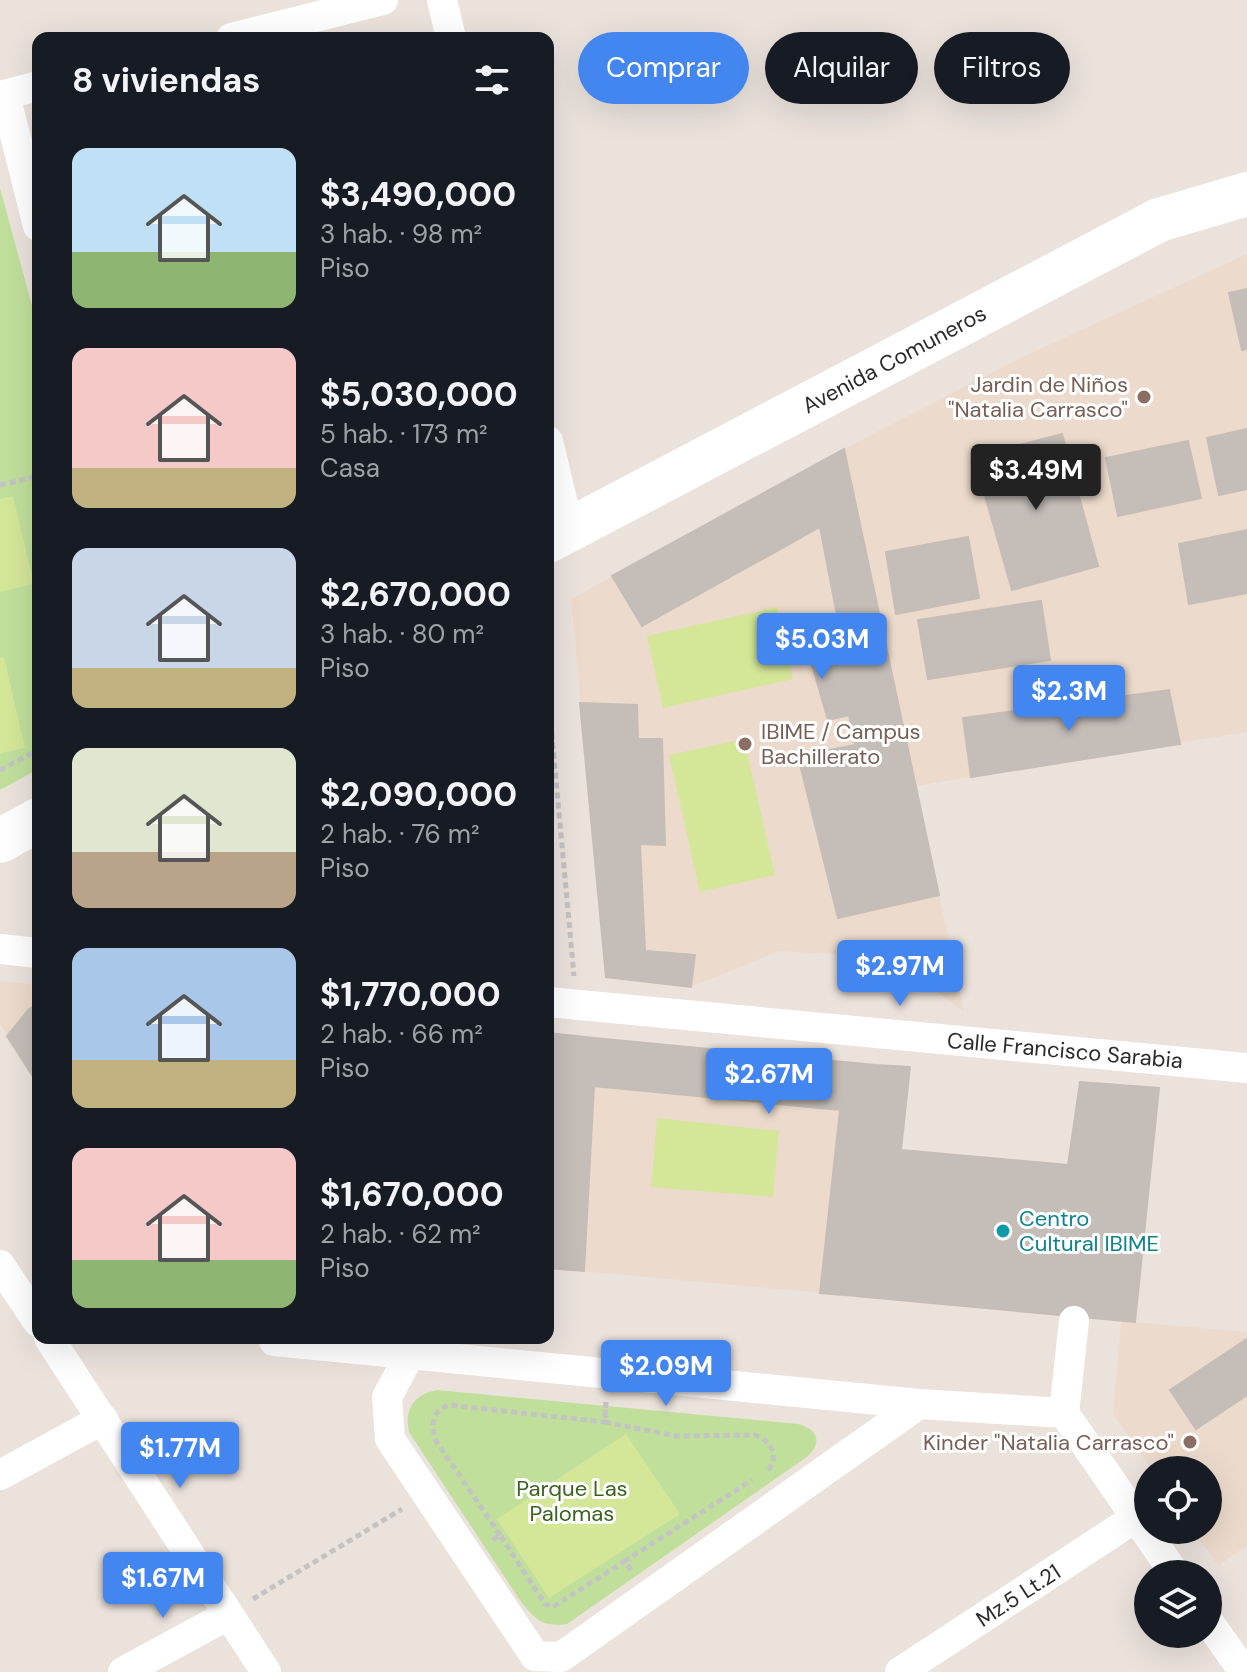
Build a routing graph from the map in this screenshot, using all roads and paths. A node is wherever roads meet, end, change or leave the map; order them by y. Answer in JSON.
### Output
{"nodes":[{"id":1,"x":383,"y":0,"type":"edge"},
{"id":2,"x":442,"y":0,"type":"edge"},
{"id":3,"x":255,"y":32,"type":"edge"},
{"id":4,"x":450,"y":32,"type":"edge"},
{"id":5,"x":32,"y":88,"type":"edge"},
{"id":6,"x":2,"y":95,"type":"edge"},
{"id":7,"x":1247,"y":194,"type":"edge"},
{"id":8,"x":32,"y":204,"type":"edge"},
{"id":9,"x":32,"y":477,"type":"edge"},
{"id":10,"x":0,"y":485,"type":"edge"},
{"id":11,"x":554,"y":492,"type":"edge"},
{"id":12,"x":559,"y":535,"type":"edge"},
{"id":13,"x":32,"y":753,"type":"edge"},
{"id":14,"x":0,"y":770,"type":"edge"},
{"id":15,"x":32,"y":823,"type":"edge"},
{"id":16,"x":554,"y":826,"type":"edge"},
{"id":17,"x":0,"y":841,"type":"edge"},
{"id":18,"x":0,"y":949,"type":"edge"},
{"id":19,"x":32,"y":952,"type":"edge"},
{"id":20,"x":562,"y":1003,"type":"edge"},
{"id":21,"x":1247,"y":1068,"type":"edge"},
{"id":22,"x":0,"y":1265,"type":"edge"},
{"id":23,"x":32,"y":1313,"type":"edge"},
{"id":24,"x":1074,"y":1321,"type":"dead end"},
{"id":25,"x":53,"y":1344,"type":"edge"},
{"id":26,"x":301,"y":1344,"type":"edge"},
{"id":27,"x":409,"y":1356,"type":"junction"},
{"id":28,"x":608,"y":1375,"type":"junction"},
{"id":29,"x":919,"y":1404,"type":"junction"},
{"id":30,"x":1064,"y":1413,"type":"junction"},
{"id":31,"x":103,"y":1419,"type":"junction"},
{"id":32,"x":0,"y":1475,"type":"edge"},
{"id":33,"x":426,"y":1494,"type":"junction"},
{"id":34,"x":1134,"y":1517,"type":"edge"},
{"id":35,"x":1134,"y":1519,"type":"edge"},
{"id":36,"x":500,"y":1535,"type":"junction"},
{"id":37,"x":469,"y":1556,"type":"junction"},
{"id":38,"x":648,"y":1597,"type":"junction"},
{"id":39,"x":228,"y":1615,"type":"junction"},
{"id":40,"x":1222,"y":1641,"type":"edge"},
{"id":41,"x":123,"y":1672,"type":"edge"},
{"id":42,"x":266,"y":1672,"type":"edge"},
{"id":43,"x":900,"y":1672,"type":"edge"},
{"id":44,"x":1244,"y":1672,"type":"edge"}],
"edges":[{"from":1,"to":3,"type":"street"},
{"from":2,"to":4,"type":"street"},
{"from":5,"to":6,"type":"street"},
{"from":6,"to":8,"type":"street"},
{"from":7,"to":12,"type":"main road","name":"Avenida Comuneros"},
{"from":9,"to":10,"type":"path"},
{"from":11,"to":12,"type":"street"},
{"from":13,"to":14,"type":"path"},
{"from":15,"to":17,"type":"main road"},
{"from":16,"to":20,"type":"path"},
{"from":18,"to":19,"type":"street"},
{"from":20,"to":21,"type":"street","name":"Calle Francisco Sarabia"},
{"from":22,"to":23,"type":"street"},
{"from":24,"to":30,"type":"street"},
{"from":25,"to":31,"type":"street"},
{"from":26,"to":27,"type":"street"},
{"from":27,"to":28,"type":"street"},
{"from":27,"to":33,"type":"street"},
{"from":28,"to":29,"type":"street"},
{"from":28,"to":36,"type":"path"},
{"from":28,"to":38,"type":"path"},
{"from":29,"to":30,"type":"street"},
{"from":29,"to":38,"type":"street"},
{"from":30,"to":34,"type":"street"},
{"from":31,"to":32,"type":"street"},
{"from":31,"to":39,"type":"street"},
{"from":33,"to":37,"type":"street"},
{"from":33,"to":39,"type":"path"},
{"from":35,"to":43,"type":"street","name":"Mz.5 Lt.21"},
{"from":36,"to":37,"type":"path"},
{"from":36,"to":38,"type":"path"},
{"from":37,"to":38,"type":"street"},
{"from":39,"to":41,"type":"street"},
{"from":39,"to":42,"type":"street"},
{"from":40,"to":44,"type":"street"}]}
